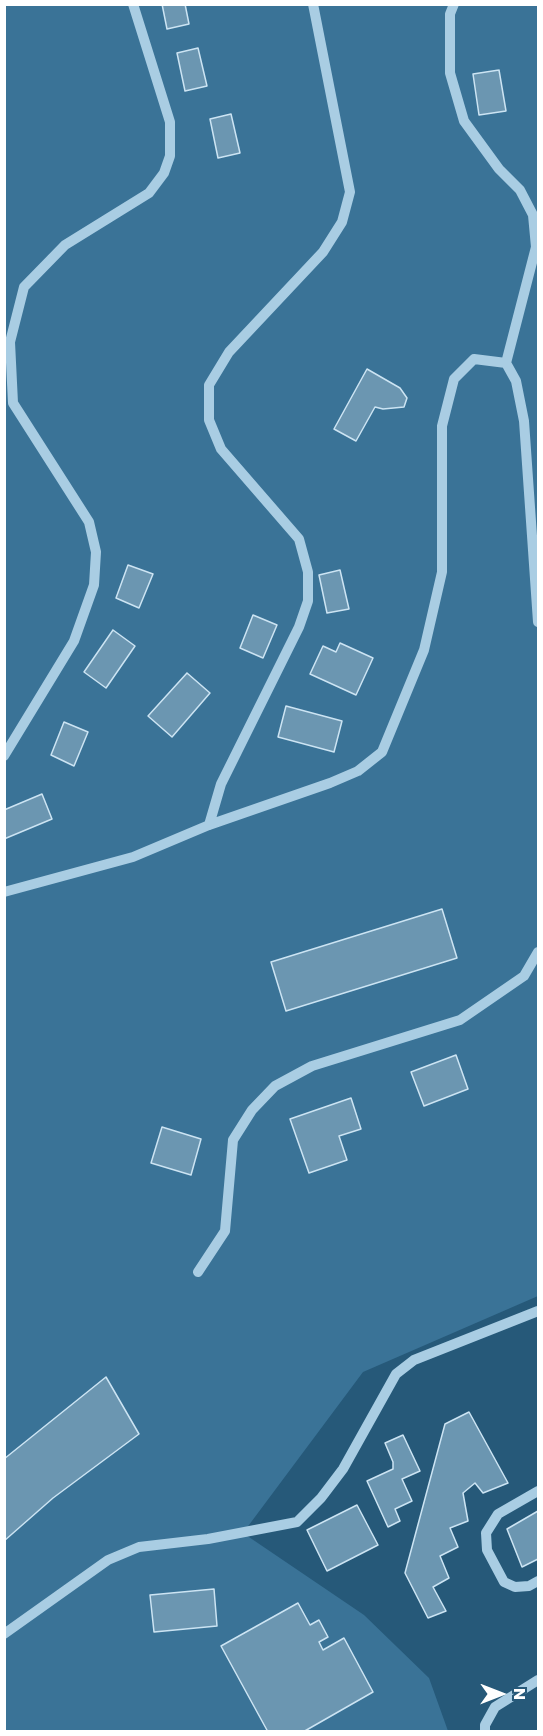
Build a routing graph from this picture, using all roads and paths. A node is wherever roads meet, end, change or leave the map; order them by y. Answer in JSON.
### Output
{"nodes":[{"id":1,"x":134,"y":4,"type":"edge"},
{"id":2,"x":313,"y":4,"type":"edge"},
{"id":3,"x":454,"y":4,"type":"edge"},
{"id":4,"x":506,"y":363,"type":"junction"},
{"id":5,"x":538,"y":622,"type":"edge"},
{"id":6,"x":4,"y":756,"type":"edge"},
{"id":7,"x":208,"y":825,"type":"junction"},
{"id":8,"x":4,"y":892,"type":"edge"},
{"id":9,"x":538,"y":952,"type":"edge"},
{"id":10,"x":198,"y":1272,"type":"dead end"},
{"id":11,"x":538,"y":1311,"type":"edge"},
{"id":12,"x":538,"y":1491,"type":"edge"},
{"id":13,"x":538,"y":1581,"type":"edge"},
{"id":14,"x":4,"y":1634,"type":"edge"},
{"id":15,"x":538,"y":1680,"type":"edge"},
{"id":16,"x":485,"y":1731,"type":"edge"}],
"edges":[{"from":1,"to":6,"type":"street"},
{"from":2,"to":7,"type":"street"},
{"from":3,"to":4,"type":"street"},
{"from":4,"to":5,"type":"street"},
{"from":4,"to":7,"type":"street"},
{"from":7,"to":8,"type":"street"},
{"from":9,"to":10,"type":"street"},
{"from":11,"to":14,"type":"street"},
{"from":12,"to":13,"type":"street"},
{"from":15,"to":16,"type":"street"}]}
